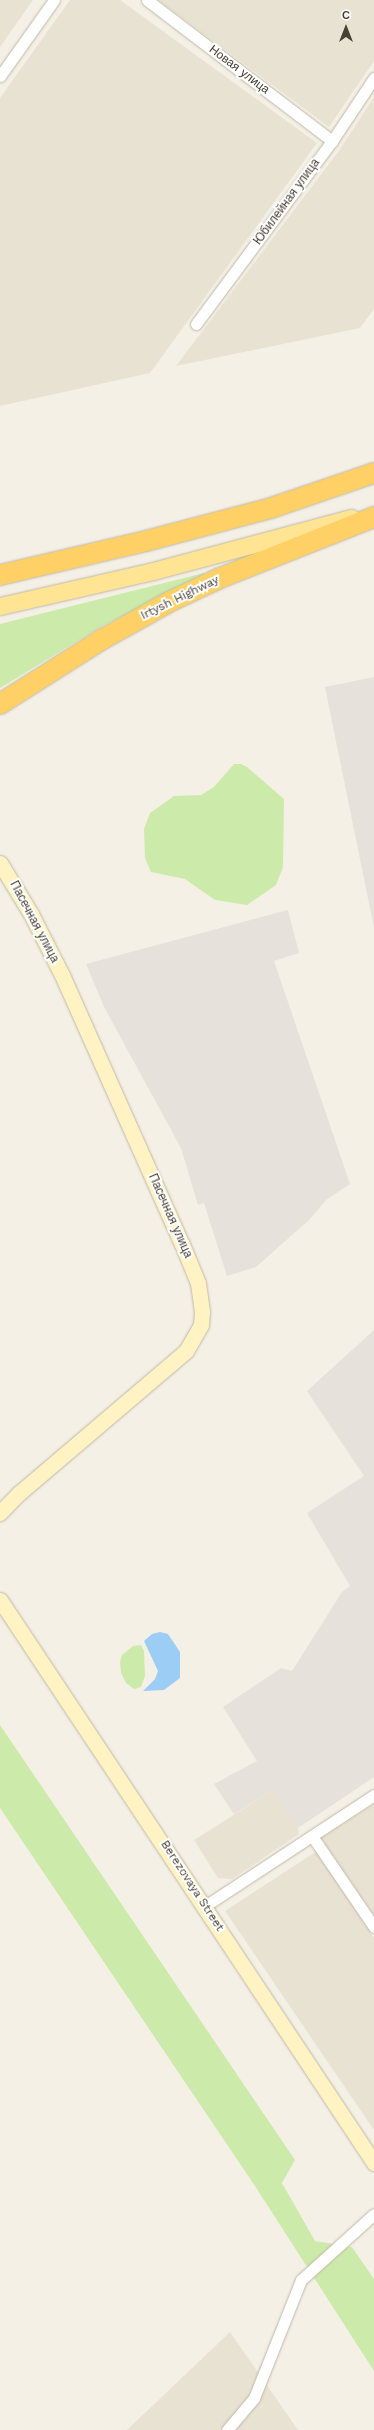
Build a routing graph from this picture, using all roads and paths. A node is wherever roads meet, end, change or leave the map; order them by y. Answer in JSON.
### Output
{"nodes":[{"id":1,"x":54,"y":0,"type":"edge"},
{"id":2,"x":147,"y":0,"type":"edge"},
{"id":3,"x":0,"y":76,"type":"edge"},
{"id":4,"x":374,"y":78,"type":"edge"},
{"id":5,"x":332,"y":141,"type":"junction"},
{"id":6,"x":196,"y":324,"type":"dead end"},
{"id":7,"x":374,"y":473,"type":"edge"},
{"id":8,"x":374,"y":511,"type":"edge"},
{"id":9,"x":374,"y":517,"type":"edge"},
{"id":10,"x":0,"y":575,"type":"edge"},
{"id":11,"x":0,"y":606,"type":"edge"},
{"id":12,"x":0,"y":704,"type":"edge"},
{"id":13,"x":0,"y":863,"type":"edge"},
{"id":14,"x":0,"y":1513,"type":"edge"},
{"id":15,"x":3,"y":1606,"type":"edge"},
{"id":16,"x":374,"y":1795,"type":"edge"},
{"id":17,"x":312,"y":1836,"type":"junction"},
{"id":18,"x":205,"y":1906,"type":"junction"},
{"id":19,"x":374,"y":1927,"type":"edge"},
{"id":20,"x":374,"y":2163,"type":"edge"},
{"id":21,"x":374,"y":2214,"type":"edge"},
{"id":22,"x":227,"y":2430,"type":"edge"}],
"edges":[{"from":1,"to":3,"type":"street"},
{"from":2,"to":5,"type":"street","name":"Новая улица"},
{"from":4,"to":5,"type":"street","name":"Юбилейная улица"},
{"from":5,"to":6,"type":"street","name":"Юбилейная улица"},
{"from":7,"to":10,"type":"highway"},
{"from":8,"to":11,"type":"main road"},
{"from":9,"to":12,"type":"highway","name":"Irtysh Highway"},
{"from":13,"to":14,"type":"main road","name":"Пасечная улица"},
{"from":15,"to":18,"type":"main road","name":"Berezovaya Street"},
{"from":16,"to":17,"type":"street"},
{"from":17,"to":18,"type":"street"},
{"from":17,"to":19,"type":"street"},
{"from":18,"to":20,"type":"main road","name":"Berezovaya Street"},
{"from":21,"to":22,"type":"street"}]}
